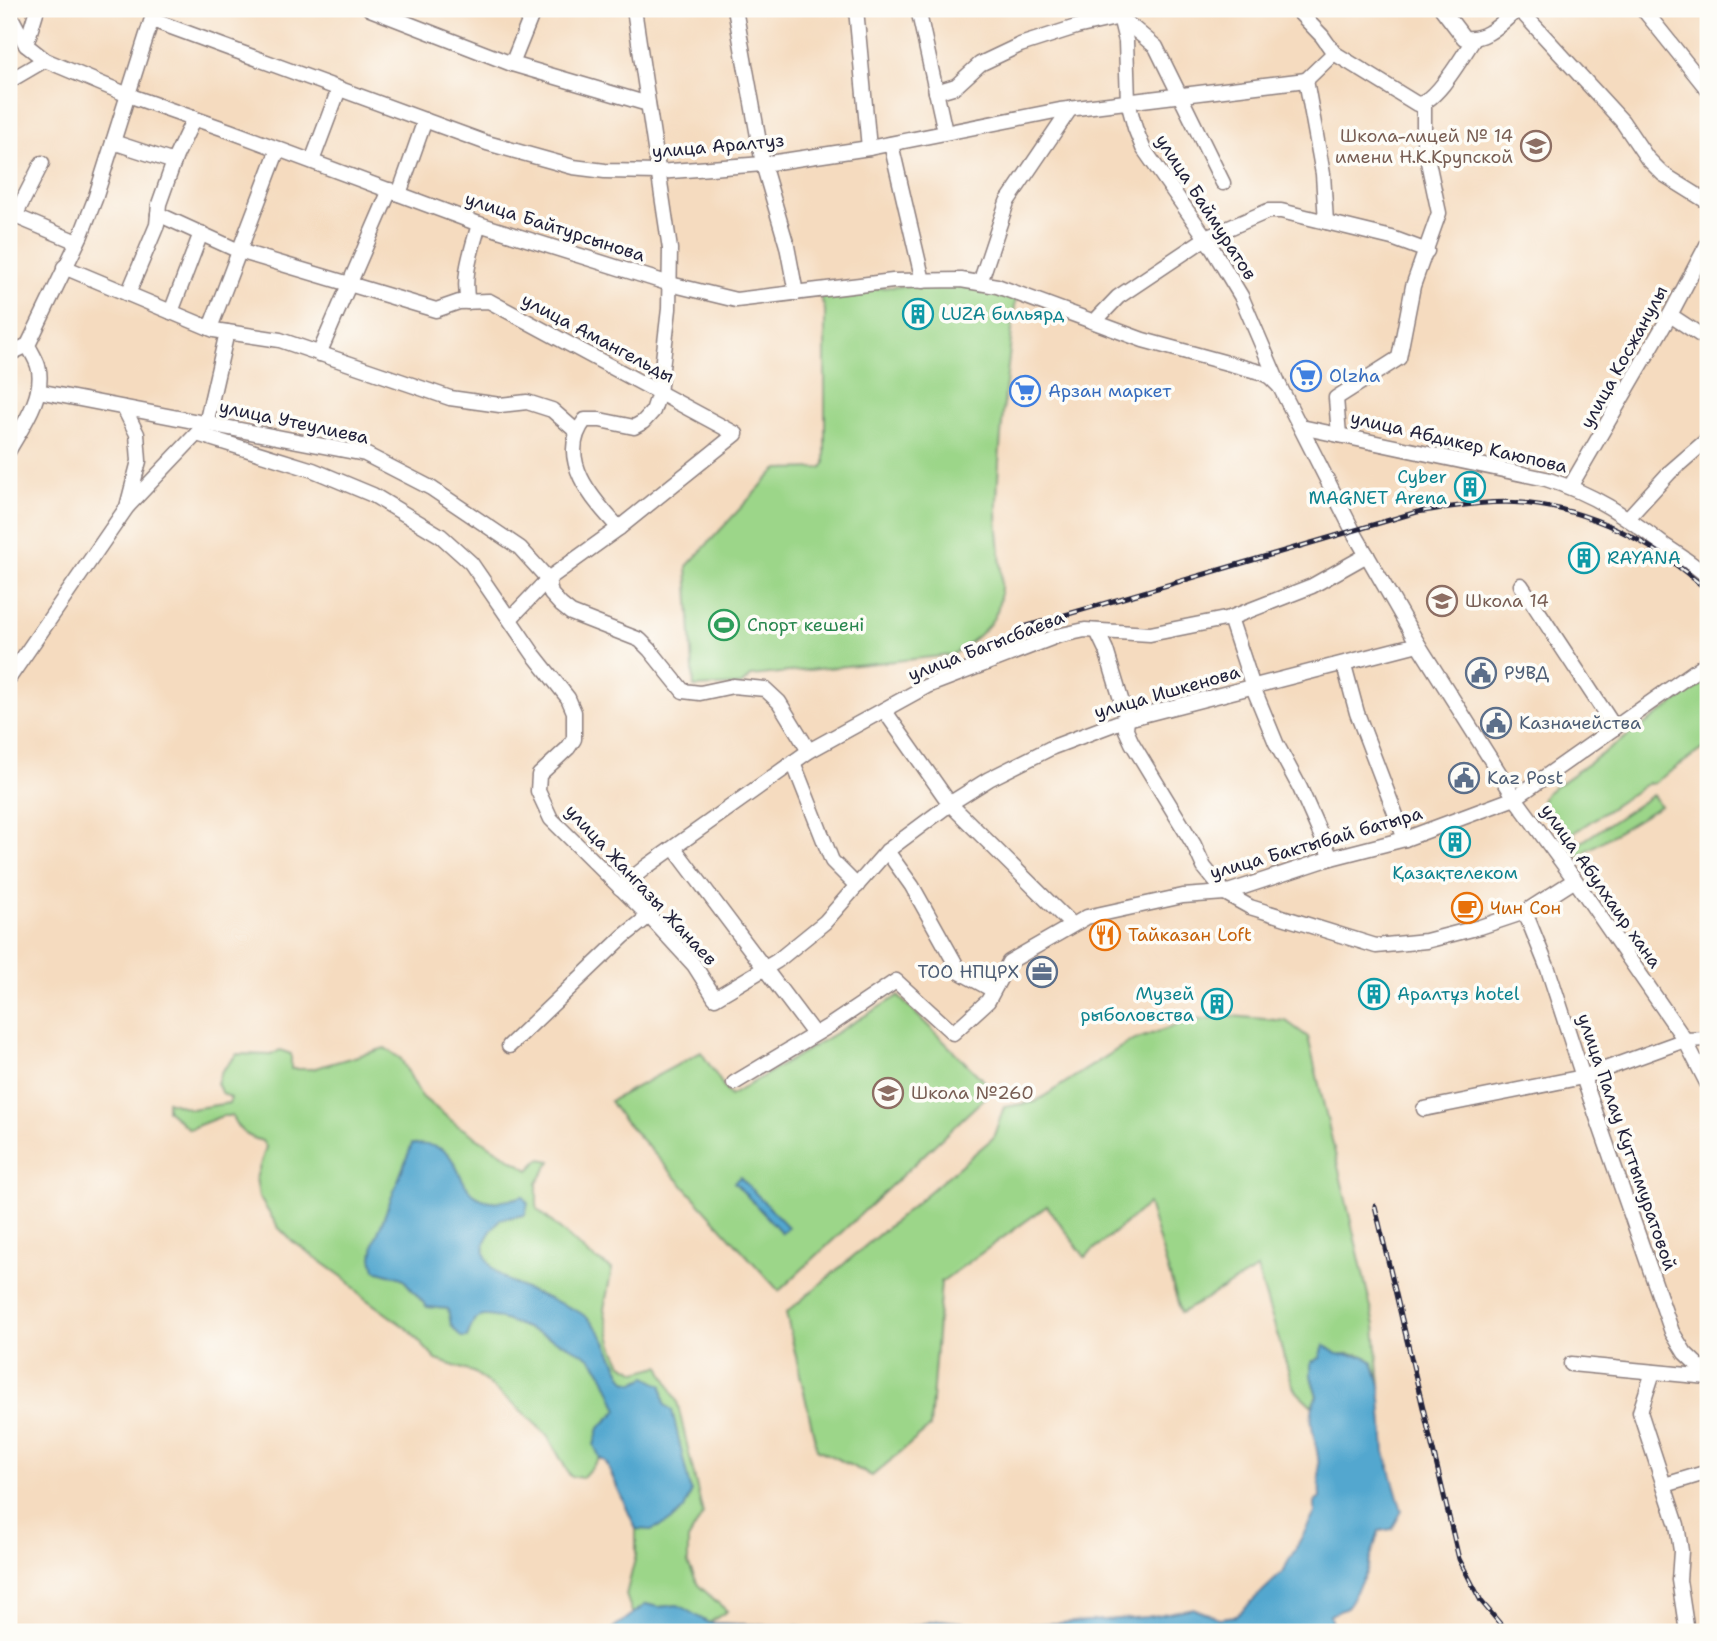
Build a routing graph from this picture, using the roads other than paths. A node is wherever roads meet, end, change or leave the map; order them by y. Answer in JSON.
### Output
{"nodes":[{"id":1,"x":37,"y":9,"type":"edge"},
{"id":2,"x":370,"y":9,"type":"edge"},
{"id":3,"x":534,"y":9,"type":"edge"},
{"id":4,"x":634,"y":9,"type":"edge"},
{"id":5,"x":734,"y":9,"type":"edge"},
{"id":6,"x":856,"y":9,"type":"edge"},
{"id":7,"x":918,"y":9,"type":"edge"},
{"id":8,"x":1296,"y":9,"type":"edge"},
{"id":9,"x":1442,"y":9,"type":"edge"},
{"id":10,"x":1519,"y":9,"type":"edge"},
{"id":11,"x":1643,"y":9,"type":"edge"},
{"id":12,"x":9,"y":13,"type":"edge"},
{"id":13,"x":1118,"y":13,"type":"edge"},
{"id":14,"x":154,"y":14,"type":"edge"},
{"id":15,"x":1474,"y":39,"type":"junction"},
{"id":16,"x":26,"y":45,"type":"junction"},
{"id":17,"x":1334,"y":53,"type":"junction"},
{"id":18,"x":45,"y":60,"type":"junction"},
{"id":19,"x":512,"y":64,"type":"junction"},
{"id":20,"x":1306,"y":80,"type":"junction"},
{"id":21,"x":9,"y":82,"type":"edge"},
{"id":22,"x":339,"y":89,"type":"junction"},
{"id":23,"x":1708,"y":90,"type":"edge"},
{"id":24,"x":936,"y":92,"type":"junction"},
{"id":25,"x":128,"y":95,"type":"junction"},
{"id":26,"x":1180,"y":95,"type":"junction"},
{"id":27,"x":1128,"y":102,"type":"junction"},
{"id":28,"x":648,"y":104,"type":"junction"},
{"id":29,"x":1424,"y":104,"type":"junction"},
{"id":30,"x":1070,"y":109,"type":"junction"},
{"id":31,"x":194,"y":118,"type":"junction"},
{"id":32,"x":425,"y":120,"type":"junction"},
{"id":33,"x":946,"y":132,"type":"junction"},
{"id":34,"x":113,"y":142,"type":"junction"},
{"id":35,"x":891,"y":144,"type":"junction"},
{"id":36,"x":869,"y":148,"type":"junction"},
{"id":37,"x":278,"y":149,"type":"junction"},
{"id":38,"x":312,"y":161,"type":"junction"},
{"id":39,"x":174,"y":162,"type":"junction"},
{"id":40,"x":42,"y":163,"type":"dead end"},
{"id":41,"x":763,"y":163,"type":"junction"},
{"id":42,"x":658,"y":172,"type":"junction"},
{"id":43,"x":1223,"y":184,"type":"dead end"},
{"id":44,"x":395,"y":192,"type":"junction"},
{"id":45,"x":1708,"y":202,"type":"edge"},
{"id":46,"x":158,"y":214,"type":"junction"},
{"id":47,"x":12,"y":215,"type":"edge"},
{"id":48,"x":1325,"y":222,"type":"junction"},
{"id":49,"x":479,"y":223,"type":"junction"},
{"id":50,"x":201,"y":233,"type":"junction"},
{"id":51,"x":1206,"y":239,"type":"junction"},
{"id":52,"x":77,"y":242,"type":"junction"},
{"id":53,"x":1708,"y":243,"type":"edge"},
{"id":54,"x":239,"y":251,"type":"junction"},
{"id":55,"x":1427,"y":251,"type":"junction"},
{"id":56,"x":64,"y":267,"type":"junction"},
{"id":57,"x":923,"y":281,"type":"junction"},
{"id":58,"x":350,"y":283,"type":"junction"},
{"id":59,"x":981,"y":283,"type":"junction"},
{"id":60,"x":670,"y":284,"type":"junction"},
{"id":61,"x":796,"y":293,"type":"junction"},
{"id":62,"x":128,"y":294,"type":"junction"},
{"id":63,"x":468,"y":302,"type":"junction"},
{"id":64,"x":171,"y":312,"type":"junction"},
{"id":65,"x":1670,"y":315,"type":"junction"},
{"id":66,"x":1095,"y":321,"type":"junction"},
{"id":67,"x":210,"y":328,"type":"junction"},
{"id":68,"x":227,"y":332,"type":"junction"},
{"id":69,"x":1708,"y":340,"type":"edge"},
{"id":70,"x":28,"y":345,"type":"junction"},
{"id":71,"x":9,"y":354,"type":"edge"},
{"id":72,"x":319,"y":354,"type":"junction"},
{"id":73,"x":1280,"y":387,"type":"junction"},
{"id":74,"x":38,"y":391,"type":"junction"},
{"id":75,"x":659,"y":393,"type":"junction"},
{"id":76,"x":124,"y":408,"type":"junction"},
{"id":77,"x":1301,"y":427,"type":"junction"},
{"id":78,"x":201,"y":429,"type":"junction"},
{"id":79,"x":576,"y":431,"type":"junction"},
{"id":80,"x":13,"y":433,"type":"edge"},
{"id":81,"x":1339,"y":435,"type":"junction"},
{"id":82,"x":1708,"y":439,"type":"edge"},
{"id":83,"x":9,"y":450,"type":"edge"},
{"id":84,"x":1570,"y":487,"type":"junction"},
{"id":85,"x":127,"y":507,"type":"junction"},
{"id":86,"x":1628,"y":518,"type":"junction"},
{"id":87,"x":619,"y":528,"type":"junction"},
{"id":88,"x":1353,"y":531,"type":"joint"},
{"id":89,"x":1367,"y":555,"type":"junction"},
{"id":90,"x":1708,"y":577,"type":"edge"},
{"id":91,"x":548,"y":579,"type":"junction"},
{"id":92,"x":1521,"y":585,"type":"dead end"},
{"id":93,"x":1230,"y":618,"type":"junction"},
{"id":94,"x":510,"y":619,"type":"junction"},
{"id":95,"x":1097,"y":631,"type":"junction"},
{"id":96,"x":1418,"y":644,"type":"junction"},
{"id":97,"x":1708,"y":662,"type":"edge"},
{"id":98,"x":1344,"y":665,"type":"junction"},
{"id":99,"x":9,"y":678,"type":"edge"},
{"id":100,"x":1253,"y":687,"type":"junction"},
{"id":101,"x":884,"y":710,"type":"junction"},
{"id":102,"x":1127,"y":719,"type":"junction"},
{"id":103,"x":1615,"y":728,"type":"junction"},
{"id":104,"x":809,"y":751,"type":"junction"},
{"id":105,"x":793,"y":762,"type":"junction"},
{"id":106,"x":1515,"y":798,"type":"junction"},
{"id":107,"x":950,"y":804,"type":"junction"},
{"id":108,"x":1405,"y":839,"type":"junction"},
{"id":109,"x":674,"y":848,"type":"junction"},
{"id":110,"x":887,"y":851,"type":"junction"},
{"id":111,"x":1331,"y":858,"type":"junction"},
{"id":112,"x":1575,"y":880,"type":"junction"},
{"id":113,"x":857,"y":886,"type":"junction"},
{"id":114,"x":620,"y":888,"type":"junction"},
{"id":115,"x":1225,"y":893,"type":"junction"},
{"id":116,"x":1525,"y":912,"type":"junction"},
{"id":117,"x":649,"y":916,"type":"junction"},
{"id":118,"x":1072,"y":925,"type":"junction"},
{"id":119,"x":766,"y":968,"type":"junction"},
{"id":120,"x":993,"y":990,"type":"junction"},
{"id":121,"x":715,"y":998,"type":"joint"},
{"id":122,"x":814,"y":1034,"type":"junction"},
{"id":123,"x":1685,"y":1040,"type":"junction"},
{"id":124,"x":1708,"y":1040,"type":"edge"},
{"id":125,"x":509,"y":1046,"type":"dead end"},
{"id":126,"x":1583,"y":1077,"type":"junction"},
{"id":127,"x":734,"y":1083,"type":"dead end"},
{"id":128,"x":1708,"y":1085,"type":"edge"},
{"id":129,"x":1424,"y":1109,"type":"dead end"},
{"id":130,"x":1571,"y":1364,"type":"dead end"},
{"id":131,"x":1653,"y":1373,"type":"junction"},
{"id":132,"x":1708,"y":1376,"type":"edge"},
{"id":133,"x":1708,"y":1472,"type":"edge"},
{"id":134,"x":1665,"y":1485,"type":"junction"},
{"id":135,"x":1687,"y":1632,"type":"edge"}],
"edges":[{"from":1,"to":16,"type":"street"},
{"from":2,"to":19,"type":"street"},
{"from":3,"to":19,"type":"street"},
{"from":4,"to":28,"type":"street"},
{"from":5,"to":41,"type":"street"},
{"from":6,"to":36,"type":"street"},
{"from":7,"to":24,"type":"street"},
{"from":8,"to":17,"type":"street"},
{"from":9,"to":15,"type":"street"},
{"from":10,"to":15,"type":"street"},
{"from":10,"to":45,"type":"street"},
{"from":11,"to":23,"type":"street"},
{"from":12,"to":16,"type":"street","name":"улица Байтурсынова"},
{"from":13,"to":24,"type":"street"},
{"from":13,"to":26,"type":"street"},
{"from":13,"to":27,"type":"street","name":"улица Баймуратов"},
{"from":14,"to":22,"type":"street","name":"улица Аралтуз"},
{"from":14,"to":25,"type":"street"},
{"from":15,"to":29,"type":"street"},
{"from":16,"to":18,"type":"street","name":"улица Байтурсынова"},
{"from":17,"to":20,"type":"street"},
{"from":17,"to":29,"type":"street"},
{"from":18,"to":21,"type":"street"},
{"from":18,"to":25,"type":"street","name":"улица Байтурсынова"},
{"from":19,"to":28,"type":"street"},
{"from":20,"to":26,"type":"street","name":"улица Аралтуз"},
{"from":20,"to":48,"type":"street"},
{"from":22,"to":32,"type":"street","name":"улица Аралтуз"},
{"from":22,"to":38,"type":"street"},
{"from":24,"to":33,"type":"street"},
{"from":25,"to":31,"type":"street","name":"улица Байтурсынова"},
{"from":25,"to":34,"type":"street"},
{"from":26,"to":27,"type":"street","name":"улица Аралтуз"},
{"from":26,"to":43,"type":"street"},
{"from":27,"to":30,"type":"street","name":"улица Аралтуз"},
{"from":27,"to":51,"type":"street","name":"улица Баймуратов"},
{"from":28,"to":42,"type":"street"},
{"from":29,"to":55,"type":"street"},
{"from":30,"to":33,"type":"street","name":"улица Аралтуз"},
{"from":30,"to":59,"type":"street"},
{"from":31,"to":37,"type":"street","name":"улица Байтурсынова"},
{"from":31,"to":39,"type":"street"},
{"from":32,"to":42,"type":"street","name":"улица Аралтуз"},
{"from":32,"to":44,"type":"street"},
{"from":33,"to":35,"type":"street","name":"улица Аралтуз"},
{"from":34,"to":39,"type":"street"},
{"from":34,"to":52,"type":"street"},
{"from":35,"to":36,"type":"street","name":"улица Аралтуз"},
{"from":35,"to":57,"type":"street"},
{"from":36,"to":41,"type":"street","name":"улица Аралтуз"},
{"from":37,"to":38,"type":"street","name":"улица Байтурсынова"},
{"from":37,"to":54,"type":"street"},
{"from":38,"to":44,"type":"street","name":"улица Байтурсынова"},
{"from":39,"to":46,"type":"street"},
{"from":40,"to":47,"type":"street"},
{"from":41,"to":42,"type":"street","name":"улица Аралтуз"},
{"from":41,"to":61,"type":"street"},
{"from":42,"to":60,"type":"street"},
{"from":44,"to":49,"type":"street","name":"улица Байтурсынова"},
{"from":44,"to":58,"type":"street"},
{"from":46,"to":50,"type":"street"},
{"from":46,"to":62,"type":"street"},
{"from":47,"to":52,"type":"street"},
{"from":48,"to":51,"type":"street"},
{"from":48,"to":55,"type":"street"},
{"from":49,"to":60,"type":"street","name":"улица Байтурсынова"},
{"from":49,"to":63,"type":"street"},
{"from":50,"to":54,"type":"street"},
{"from":50,"to":64,"type":"street"},
{"from":51,"to":66,"type":"street"},
{"from":51,"to":73,"type":"street","name":"улица Баймуратов"},
{"from":52,"to":56,"type":"street"},
{"from":53,"to":65,"type":"street","name":"улица Косжанулы"},
{"from":54,"to":58,"type":"street"},
{"from":54,"to":67,"type":"street"},
{"from":55,"to":81,"type":"street"},
{"from":56,"to":62,"type":"street"},
{"from":56,"to":70,"type":"street"},
{"from":57,"to":59,"type":"street","name":"улица Байтурсынова"},
{"from":57,"to":61,"type":"street","name":"улица Байтурсынова"},
{"from":58,"to":63,"type":"street","name":"улица Амангельды"},
{"from":58,"to":72,"type":"street"},
{"from":59,"to":66,"type":"street","name":"улица Байтурсынова"},
{"from":60,"to":61,"type":"street","name":"улица Байтурсынова"},
{"from":60,"to":75,"type":"street"},
{"from":62,"to":64,"type":"street"},
{"from":63,"to":75,"type":"street","name":"улица Амангельды"},
{"from":64,"to":67,"type":"street"},
{"from":65,"to":69,"type":"street"},
{"from":65,"to":84,"type":"street","name":"улица Косжанулы"},
{"from":66,"to":73,"type":"street","name":"улица Байтурсынова"},
{"from":67,"to":68,"type":"street"},
{"from":68,"to":72,"type":"street"},
{"from":68,"to":78,"type":"street"},
{"from":70,"to":71,"type":"street"},
{"from":70,"to":74,"type":"street"},
{"from":72,"to":79,"type":"street"},
{"from":73,"to":77,"type":"street","name":"улица Баймуратов"},
{"from":74,"to":76,"type":"street","name":"улица Утеулиева"},
{"from":74,"to":80,"type":"street"},
{"from":75,"to":79,"type":"street"},
{"from":75,"to":87,"type":"street","name":"улица Амангельды"},
{"from":76,"to":78,"type":"street","name":"улица Утеулиева"},
{"from":76,"to":85,"type":"street"},
{"from":77,"to":81,"type":"street","name":"улица Абдикер Каюпова"},
{"from":77,"to":88,"type":"street","name":"улица Баймуратов"},
{"from":78,"to":85,"type":"street"},
{"from":78,"to":91,"type":"street","name":"улица Утеулиева"},
{"from":78,"to":94,"type":"street"},
{"from":79,"to":87,"type":"street"},
{"from":80,"to":83,"type":"street"},
{"from":81,"to":84,"type":"street","name":"улица Абдикер Каюпова"},
{"from":82,"to":86,"type":"street"},
{"from":84,"to":86,"type":"street","name":"улица Абдикер Каюпова"},
{"from":85,"to":99,"type":"street"},
{"from":86,"to":90,"type":"street","name":"улица Абдикер Каюпова"},
{"from":87,"to":91,"type":"street"},
{"from":88,"to":89,"type":"street","name":"улица Абулхаир хана"},
{"from":89,"to":93,"type":"street","name":"улица Багысбаева"},
{"from":89,"to":96,"type":"street","name":"улица Абулхаир хана"},
{"from":91,"to":94,"type":"street"},
{"from":91,"to":104,"type":"street","name":"улица Утеулиева"},
{"from":92,"to":103,"type":"street"},
{"from":93,"to":95,"type":"street","name":"улица Багысбаева"},
{"from":93,"to":100,"type":"street"},
{"from":94,"to":114,"type":"street","name":"улица Жангазы Жанаев"},
{"from":95,"to":101,"type":"street","name":"улица Багысбаева"},
{"from":95,"to":102,"type":"street"},
{"from":96,"to":98,"type":"street","name":"улица Ишкенова"},
{"from":96,"to":106,"type":"street","name":"улица Абулхаир хана"},
{"from":97,"to":103,"type":"street","name":"улица Бактыбай батыра"},
{"from":98,"to":100,"type":"street","name":"улица Ишкенова"},
{"from":98,"to":108,"type":"street"},
{"from":100,"to":102,"type":"street","name":"улица Ишкенова"},
{"from":100,"to":111,"type":"street"},
{"from":101,"to":104,"type":"street","name":"улица Багысбаева"},
{"from":101,"to":107,"type":"street"},
{"from":102,"to":107,"type":"street","name":"улица Ишкенова"},
{"from":102,"to":115,"type":"street"},
{"from":103,"to":106,"type":"street","name":"улица Бактыбай батыра"},
{"from":104,"to":105,"type":"street","name":"улица Багысбаева"},
{"from":105,"to":109,"type":"street","name":"улица Багысбаева"},
{"from":105,"to":113,"type":"street"},
{"from":106,"to":108,"type":"street","name":"улица Бактыбай батыра"},
{"from":106,"to":112,"type":"street","name":"улица Абулхаир хана"},
{"from":107,"to":110,"type":"street","name":"улица Ишкенова"},
{"from":107,"to":118,"type":"street"},
{"from":108,"to":111,"type":"street","name":"улица Бактыбай батыра"},
{"from":109,"to":114,"type":"street","name":"улица Багысбаева"},
{"from":109,"to":119,"type":"street"},
{"from":110,"to":113,"type":"street","name":"улица Ишкенова"},
{"from":110,"to":120,"type":"street"},
{"from":111,"to":115,"type":"street","name":"улица Бактыбай батыра"},
{"from":112,"to":116,"type":"street"},
{"from":112,"to":123,"type":"street","name":"улица Абулхаир хана"},
{"from":113,"to":119,"type":"street","name":"улица Ишкенова"},
{"from":114,"to":117,"type":"street","name":"улица Жангазы Жанаев"},
{"from":115,"to":116,"type":"street"},
{"from":115,"to":118,"type":"street","name":"улица Бактыбай батыра"},
{"from":116,"to":126,"type":"street","name":"улица Палау Куттымуратовой"},
{"from":117,"to":121,"type":"street","name":"улица Жангазы Жанаев"},
{"from":117,"to":125,"type":"street"},
{"from":118,"to":120,"type":"street","name":"улица Бактыбай батыра"},
{"from":119,"to":121,"type":"street","name":"улица Ишкенова"},
{"from":119,"to":122,"type":"street"},
{"from":120,"to":122,"type":"street","name":"улица Бактыбай батыра"},
{"from":122,"to":127,"type":"street","name":"улица Бактыбай батыра"},
{"from":123,"to":124,"type":"street"},
{"from":123,"to":126,"type":"street"},
{"from":123,"to":128,"type":"street","name":"улица Абулхаир хана"},
{"from":126,"to":129,"type":"street"},
{"from":126,"to":132,"type":"street","name":"улица Палау Куттымуратовой"},
{"from":130,"to":131,"type":"street"},
{"from":131,"to":132,"type":"street"},
{"from":131,"to":134,"type":"street"},
{"from":133,"to":134,"type":"street"},
{"from":134,"to":135,"type":"street"}]}
